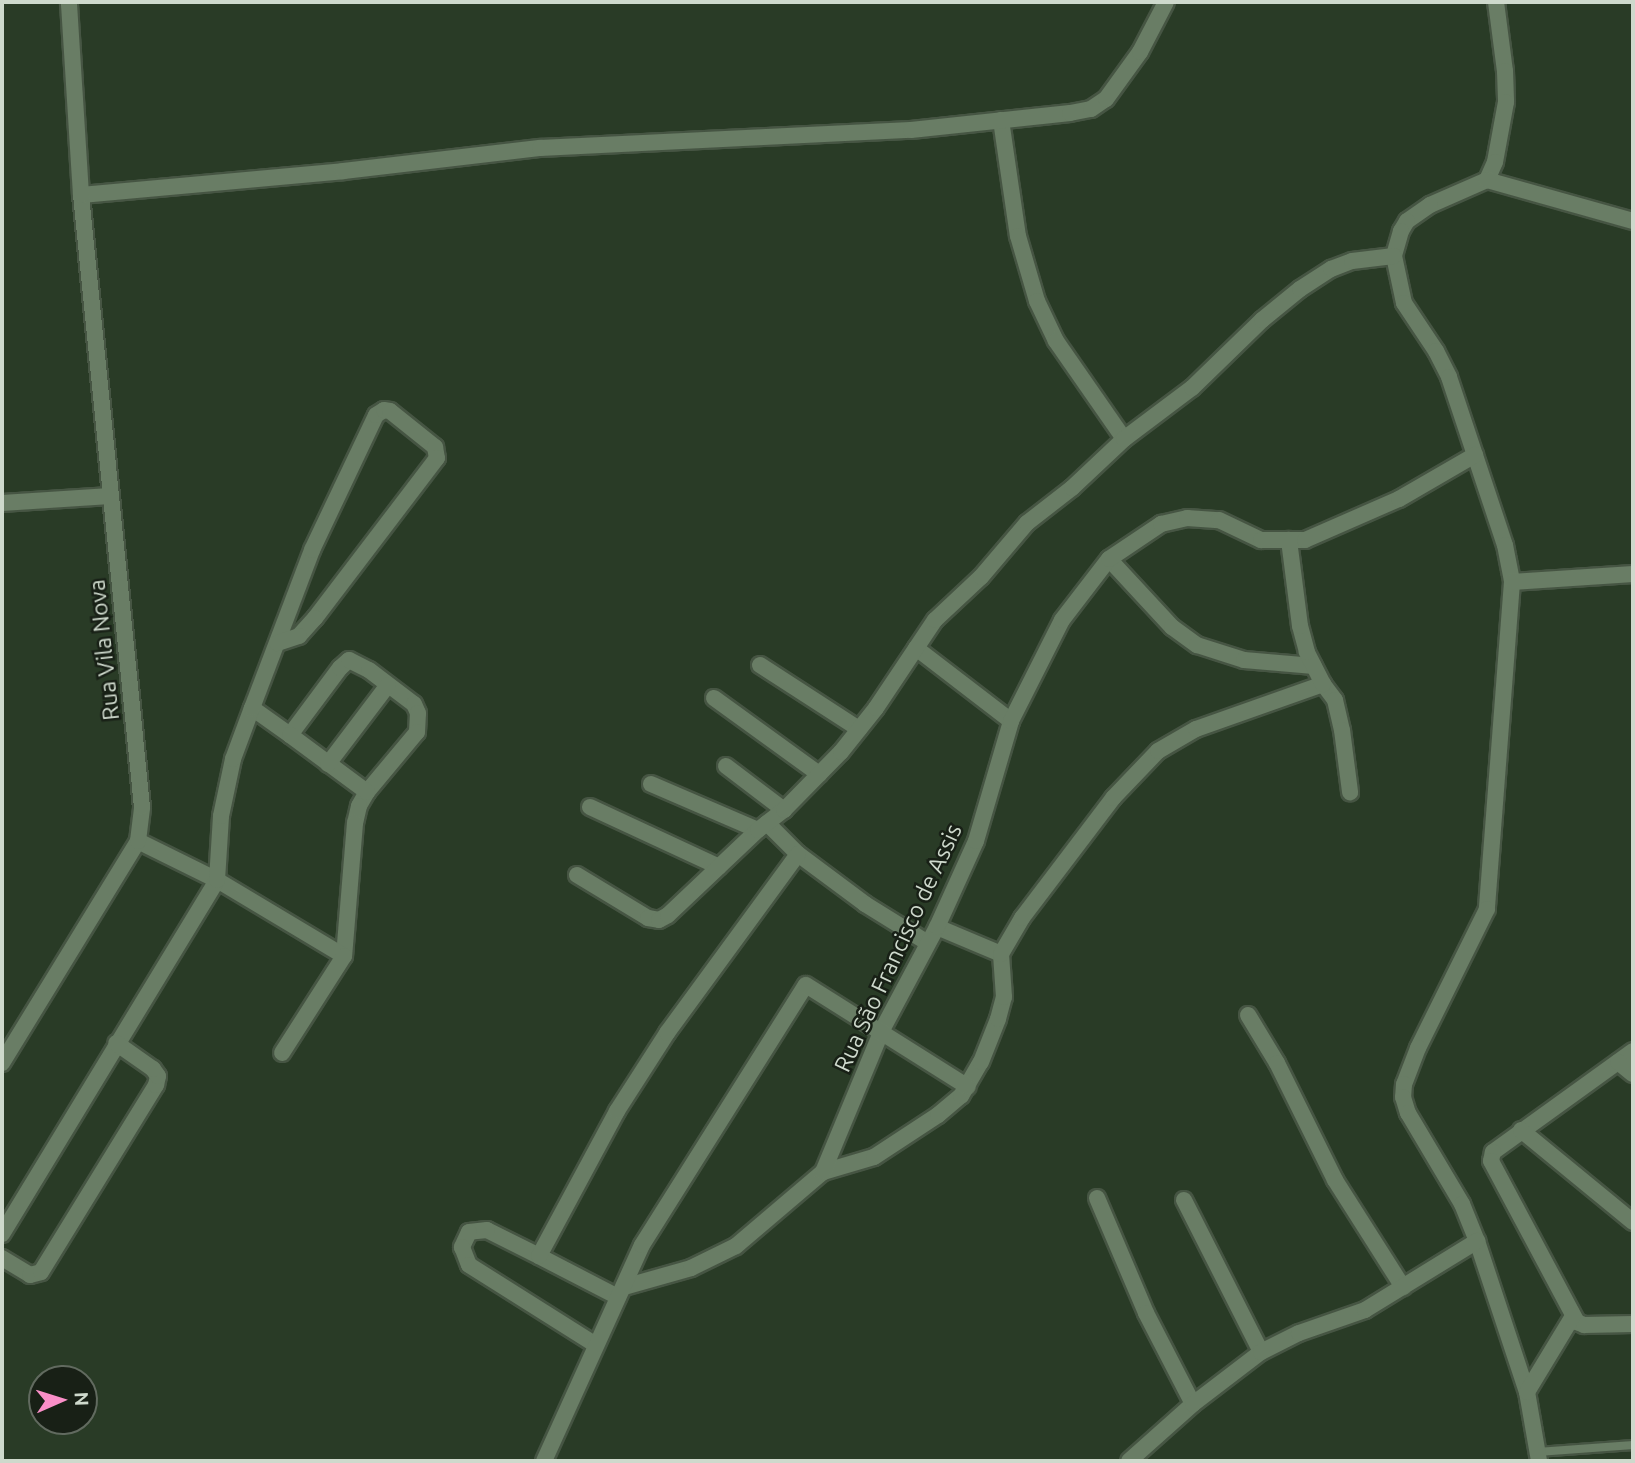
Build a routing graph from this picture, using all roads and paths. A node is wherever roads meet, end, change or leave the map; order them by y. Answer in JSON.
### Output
{"nodes":[{"id":1,"x":69,"y":2,"type":"edge"},
{"id":2,"x":1166,"y":2,"type":"edge"},
{"id":3,"x":1496,"y":2,"type":"edge"},
{"id":4,"x":1001,"y":120,"type":"junction"},
{"id":5,"x":1487,"y":180,"type":"junction"},
{"id":6,"x":82,"y":195,"type":"junction"},
{"id":7,"x":1633,"y":220,"type":"edge"},
{"id":8,"x":1394,"y":256,"type":"junction"},
{"id":9,"x":1124,"y":439,"type":"junction"},
{"id":10,"x":1475,"y":455,"type":"junction"},
{"id":11,"x":110,"y":496,"type":"junction"},
{"id":12,"x":2,"y":503,"type":"edge"},
{"id":13,"x":1289,"y":540,"type":"junction"},
{"id":14,"x":1109,"y":559,"type":"junction"},
{"id":15,"x":1633,"y":574,"type":"edge"},
{"id":16,"x":1512,"y":582,"type":"junction"},
{"id":17,"x":277,"y":643,"type":"junction"},
{"id":18,"x":916,"y":648,"type":"junction"},
{"id":19,"x":760,"y":665,"type":"dead end"},
{"id":20,"x":1314,"y":666,"type":"junction"},
{"id":21,"x":1323,"y":684,"type":"junction"},
{"id":22,"x":388,"y":685,"type":"junction"},
{"id":23,"x":714,"y":698,"type":"dead end"},
{"id":24,"x":252,"y":708,"type":"junction"},
{"id":25,"x":1011,"y":721,"type":"junction"},
{"id":26,"x":859,"y":729,"type":"junction"},
{"id":27,"x":290,"y":735,"type":"junction"},
{"id":28,"x":328,"y":764,"type":"junction"},
{"id":29,"x":726,"y":766,"type":"dead end"},
{"id":30,"x":819,"y":774,"type":"junction"},
{"id":31,"x":651,"y":784,"type":"dead end"},
{"id":32,"x":367,"y":792,"type":"junction"},
{"id":33,"x":1350,"y":792,"type":"dead end"},
{"id":34,"x":590,"y":807,"type":"dead end"},
{"id":35,"x":784,"y":810,"type":"junction"},
{"id":36,"x":763,"y":827,"type":"junction"},
{"id":37,"x":138,"y":841,"type":"junction"},
{"id":38,"x":798,"y":854,"type":"junction"},
{"id":39,"x":719,"y":867,"type":"junction"},
{"id":40,"x":577,"y":875,"type":"dead end"},
{"id":41,"x":217,"y":880,"type":"junction"},
{"id":42,"x":937,"y":927,"type":"junction"},
{"id":43,"x":928,"y":943,"type":"junction"},
{"id":44,"x":1001,"y":954,"type":"junction"},
{"id":45,"x":344,"y":956,"type":"junction"},
{"id":46,"x":1248,"y":1015,"type":"dead end"},
{"id":47,"x":882,"y":1030,"type":"junction"},
{"id":48,"x":116,"y":1043,"type":"junction"},
{"id":49,"x":1633,"y":1051,"type":"edge"},
{"id":50,"x":282,"y":1053,"type":"dead end"},
{"id":51,"x":1618,"y":1062,"type":"junction"},
{"id":52,"x":2,"y":1063,"type":"edge"},
{"id":53,"x":1633,"y":1074,"type":"edge"},
{"id":54,"x":968,"y":1087,"type":"junction"},
{"id":55,"x":1521,"y":1130,"type":"junction"},
{"id":56,"x":823,"y":1172,"type":"junction"},
{"id":57,"x":1097,"y":1198,"type":"dead end"},
{"id":58,"x":1184,"y":1200,"type":"dead end"},
{"id":59,"x":1633,"y":1222,"type":"edge"},
{"id":60,"x":2,"y":1234,"type":"edge"},
{"id":61,"x":1477,"y":1241,"type":"junction"},
{"id":62,"x":540,"y":1256,"type":"junction"},
{"id":63,"x":2,"y":1258,"type":"edge"},
{"id":64,"x":1403,"y":1287,"type":"junction"},
{"id":65,"x":621,"y":1292,"type":"junction"},
{"id":66,"x":1573,"y":1316,"type":"junction"},
{"id":67,"x":1633,"y":1324,"type":"edge"},
{"id":68,"x":596,"y":1345,"type":"junction"},
{"id":69,"x":1261,"y":1352,"type":"junction"},
{"id":70,"x":1527,"y":1392,"type":"junction"},
{"id":71,"x":1193,"y":1404,"type":"junction"},
{"id":72,"x":1633,"y":1445,"type":"edge"},
{"id":73,"x":1538,"y":1456,"type":"edge"},
{"id":74,"x":544,"y":1461,"type":"edge"},
{"id":75,"x":1129,"y":1461,"type":"edge"}],
"edges":[{"from":1,"to":6,"type":"street","name":"Rua Vila Nova"},
{"from":2,"to":4,"type":"street"},
{"from":3,"to":5,"type":"street"},
{"from":4,"to":6,"type":"street"},
{"from":4,"to":9,"type":"street"},
{"from":5,"to":7,"type":"street"},
{"from":5,"to":8,"type":"street"},
{"from":6,"to":11,"type":"street","name":"Rua Vila Nova"},
{"from":8,"to":9,"type":"street"},
{"from":8,"to":10,"type":"street"},
{"from":9,"to":18,"type":"street"},
{"from":10,"to":13,"type":"street","name":"Rua São Francisco de Assis"},
{"from":10,"to":16,"type":"street"},
{"from":11,"to":12,"type":"street"},
{"from":11,"to":37,"type":"street","name":"Rua Vila Nova"},
{"from":13,"to":14,"type":"street","name":"Rua São Francisco de Assis"},
{"from":13,"to":20,"type":"street"},
{"from":14,"to":20,"type":"street"},
{"from":14,"to":25,"type":"street","name":"Rua São Francisco de Assis"},
{"from":15,"to":16,"type":"street"},
{"from":16,"to":61,"type":"street"},
{"from":17,"to":17,"type":"street"},
{"from":17,"to":24,"type":"street"},
{"from":18,"to":25,"type":"street"},
{"from":18,"to":26,"type":"street"},
{"from":19,"to":26,"type":"street"},
{"from":20,"to":21,"type":"street"},
{"from":21,"to":33,"type":"street"},
{"from":21,"to":44,"type":"street"},
{"from":22,"to":27,"type":"street"},
{"from":22,"to":28,"type":"street"},
{"from":22,"to":32,"type":"street"},
{"from":23,"to":30,"type":"street"},
{"from":24,"to":27,"type":"street"},
{"from":24,"to":41,"type":"street"},
{"from":25,"to":42,"type":"street","name":"Rua São Francisco de Assis"},
{"from":26,"to":30,"type":"street"},
{"from":27,"to":28,"type":"street"},
{"from":28,"to":32,"type":"street"},
{"from":29,"to":35,"type":"street"},
{"from":30,"to":35,"type":"street"},
{"from":31,"to":36,"type":"street"},
{"from":32,"to":45,"type":"street"},
{"from":34,"to":39,"type":"street"},
{"from":35,"to":36,"type":"street"},
{"from":36,"to":38,"type":"street"},
{"from":36,"to":39,"type":"street"},
{"from":37,"to":41,"type":"street"},
{"from":37,"to":52,"type":"street","name":"Rua Vila Nova"},
{"from":38,"to":43,"type":"street"},
{"from":38,"to":62,"type":"street"},
{"from":39,"to":40,"type":"street"},
{"from":41,"to":45,"type":"street"},
{"from":41,"to":48,"type":"street"},
{"from":42,"to":43,"type":"street","name":"Rua São Francisco de Assis"},
{"from":42,"to":44,"type":"street"},
{"from":43,"to":47,"type":"street","name":"Rua São Francisco de Assis"},
{"from":44,"to":54,"type":"street"},
{"from":45,"to":50,"type":"street"},
{"from":46,"to":64,"type":"street"},
{"from":47,"to":54,"type":"street"},
{"from":47,"to":56,"type":"street","name":"Rua São Francisco de Assis"},
{"from":47,"to":65,"type":"street"},
{"from":48,"to":60,"type":"street"},
{"from":48,"to":63,"type":"street"},
{"from":49,"to":51,"type":"street"},
{"from":51,"to":53,"type":"street"},
{"from":51,"to":55,"type":"street"},
{"from":54,"to":56,"type":"street"},
{"from":55,"to":59,"type":"street"},
{"from":55,"to":66,"type":"street"},
{"from":56,"to":65,"type":"street","name":"Rua São Francisco de Assis"},
{"from":57,"to":71,"type":"street"},
{"from":58,"to":69,"type":"street"},
{"from":61,"to":64,"type":"street"},
{"from":61,"to":70,"type":"street"},
{"from":62,"to":65,"type":"street"},
{"from":62,"to":68,"type":"street"},
{"from":64,"to":69,"type":"street"},
{"from":65,"to":68,"type":"street"},
{"from":66,"to":67,"type":"street"},
{"from":66,"to":70,"type":"street"},
{"from":68,"to":74,"type":"street"},
{"from":69,"to":71,"type":"street"},
{"from":70,"to":73,"type":"street"},
{"from":71,"to":75,"type":"street"},
{"from":72,"to":73,"type":"lane"}]}
